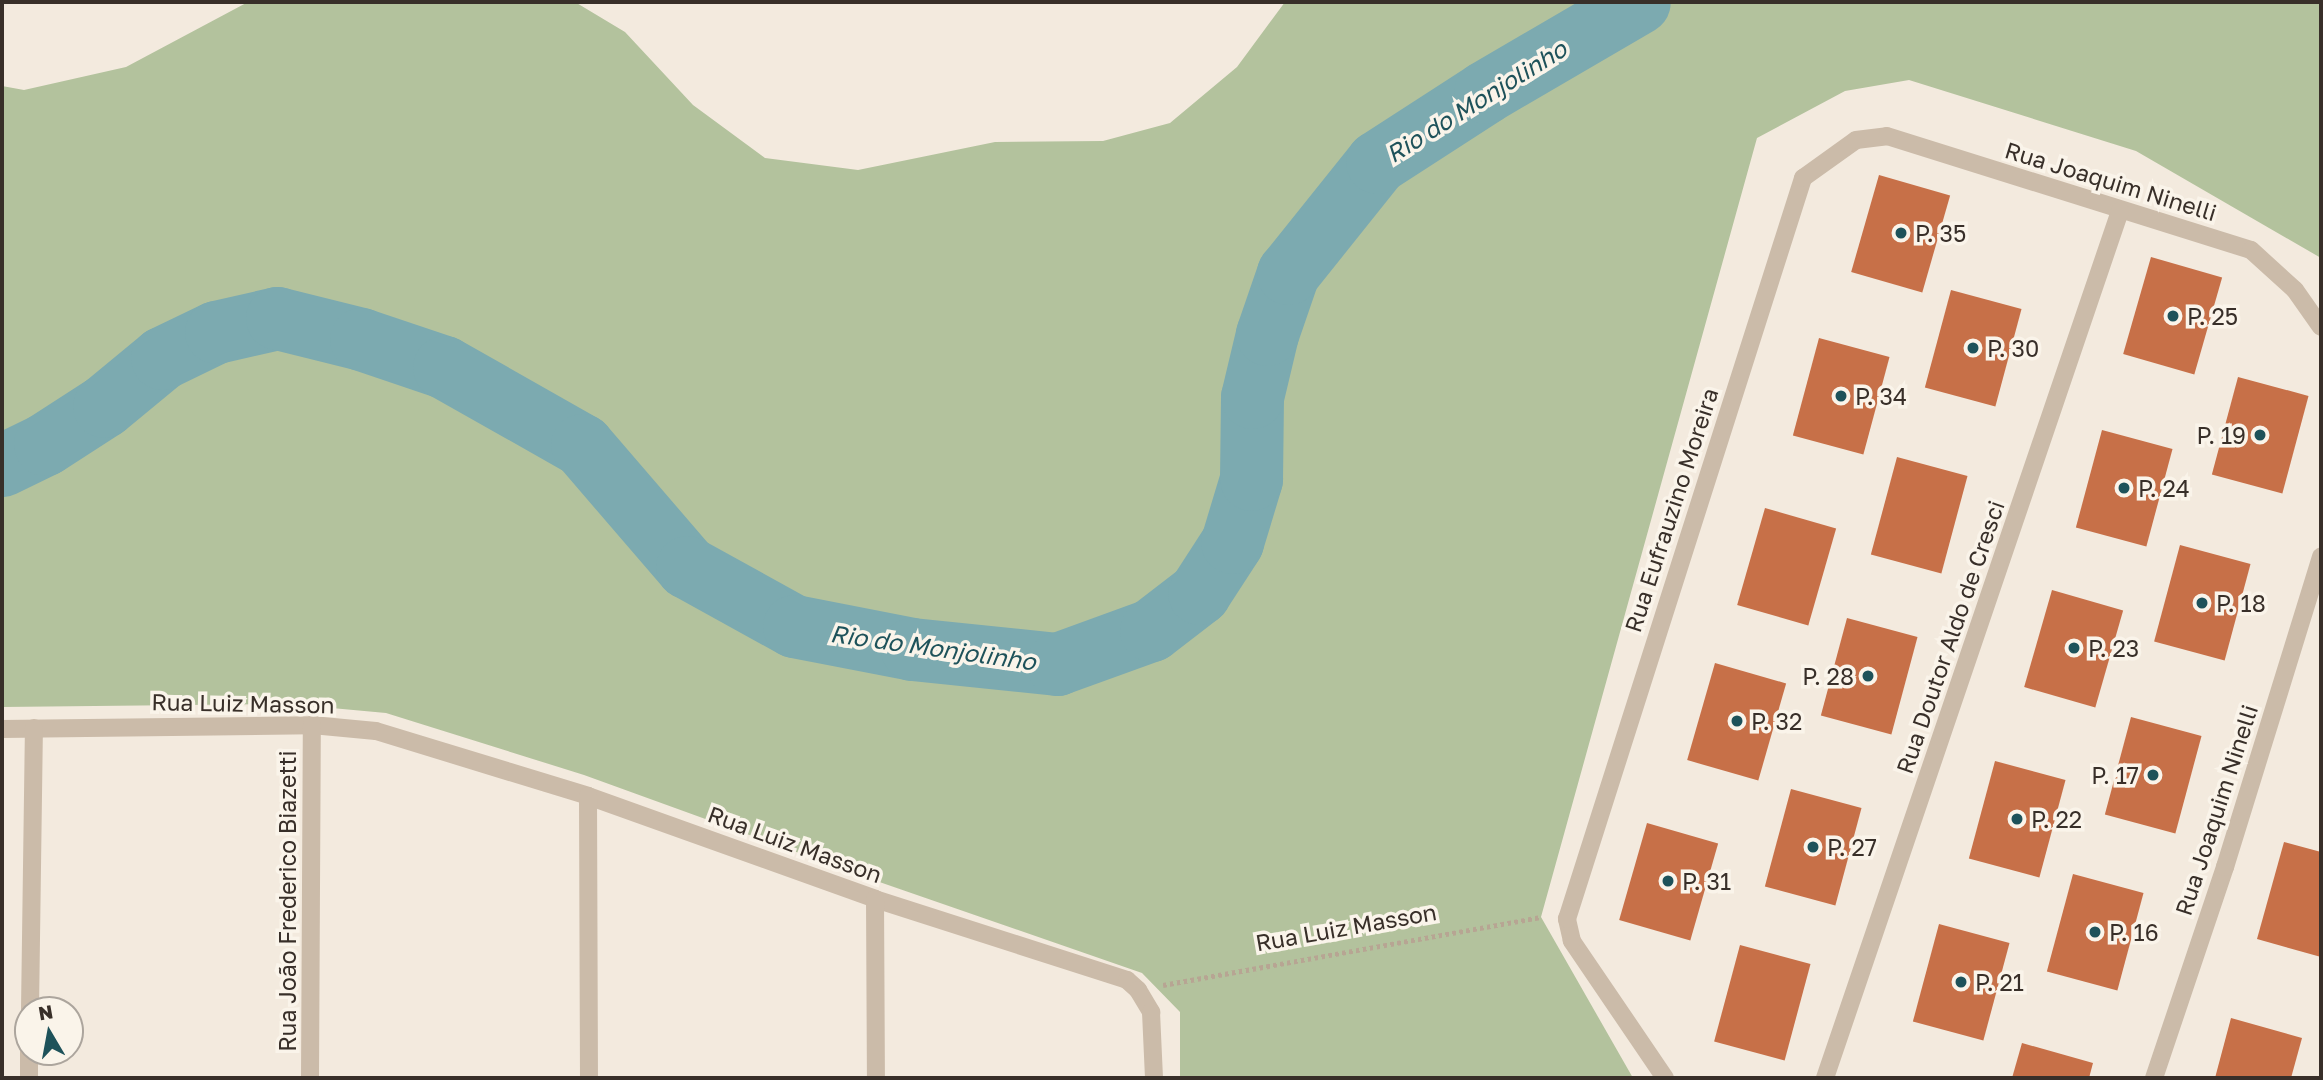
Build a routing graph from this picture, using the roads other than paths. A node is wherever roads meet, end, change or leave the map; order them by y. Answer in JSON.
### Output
{"nodes":[{"id":1,"x":1856,"y":140,"type":"joint"},
{"id":2,"x":2120,"y":211,"type":"junction"},
{"id":3,"x":2321,"y":327,"type":"edge"},
{"id":4,"x":2321,"y":556,"type":"edge"},
{"id":5,"x":312,"y":725,"type":"junction"},
{"id":6,"x":34,"y":727,"type":"junction"},
{"id":7,"x":2,"y":729,"type":"edge"},
{"id":8,"x":588,"y":796,"type":"junction"},
{"id":9,"x":875,"y":899,"type":"junction"},
{"id":10,"x":30,"y":996,"type":"edge"},
{"id":11,"x":310,"y":1078,"type":"edge"},
{"id":12,"x":589,"y":1078,"type":"edge"},
{"id":13,"x":876,"y":1078,"type":"edge"},
{"id":14,"x":1154,"y":1078,"type":"edge"},
{"id":15,"x":1665,"y":1078,"type":"edge"},
{"id":16,"x":1825,"y":1078,"type":"edge"},
{"id":17,"x":2154,"y":1078,"type":"edge"}],
"edges":[{"from":1,"to":2,"type":"street","name":"Rua Joaquim Ninelli"},
{"from":1,"to":15,"type":"street","name":"Rua Eufrauzino Moreira"},
{"from":2,"to":3,"type":"street","name":"Rua Joaquim Ninelli"},
{"from":2,"to":16,"type":"street","name":"Rua Doutor Aldo de Cresci"},
{"from":4,"to":17,"type":"street","name":"Rua Joaquim Ninelli"},
{"from":5,"to":6,"type":"street","name":"Rua Luiz Masson"},
{"from":5,"to":8,"type":"street","name":"Rua Luiz Masson"},
{"from":5,"to":11,"type":"street","name":"Rua João Frederico Biazetti"},
{"from":6,"to":7,"type":"street","name":"Rua Luiz Masson"},
{"from":6,"to":10,"type":"street"},
{"from":8,"to":9,"type":"street","name":"Rua Luiz Masson"},
{"from":8,"to":12,"type":"street"},
{"from":9,"to":13,"type":"street"},
{"from":9,"to":14,"type":"street","name":"Rua Luiz Masson"}]}
